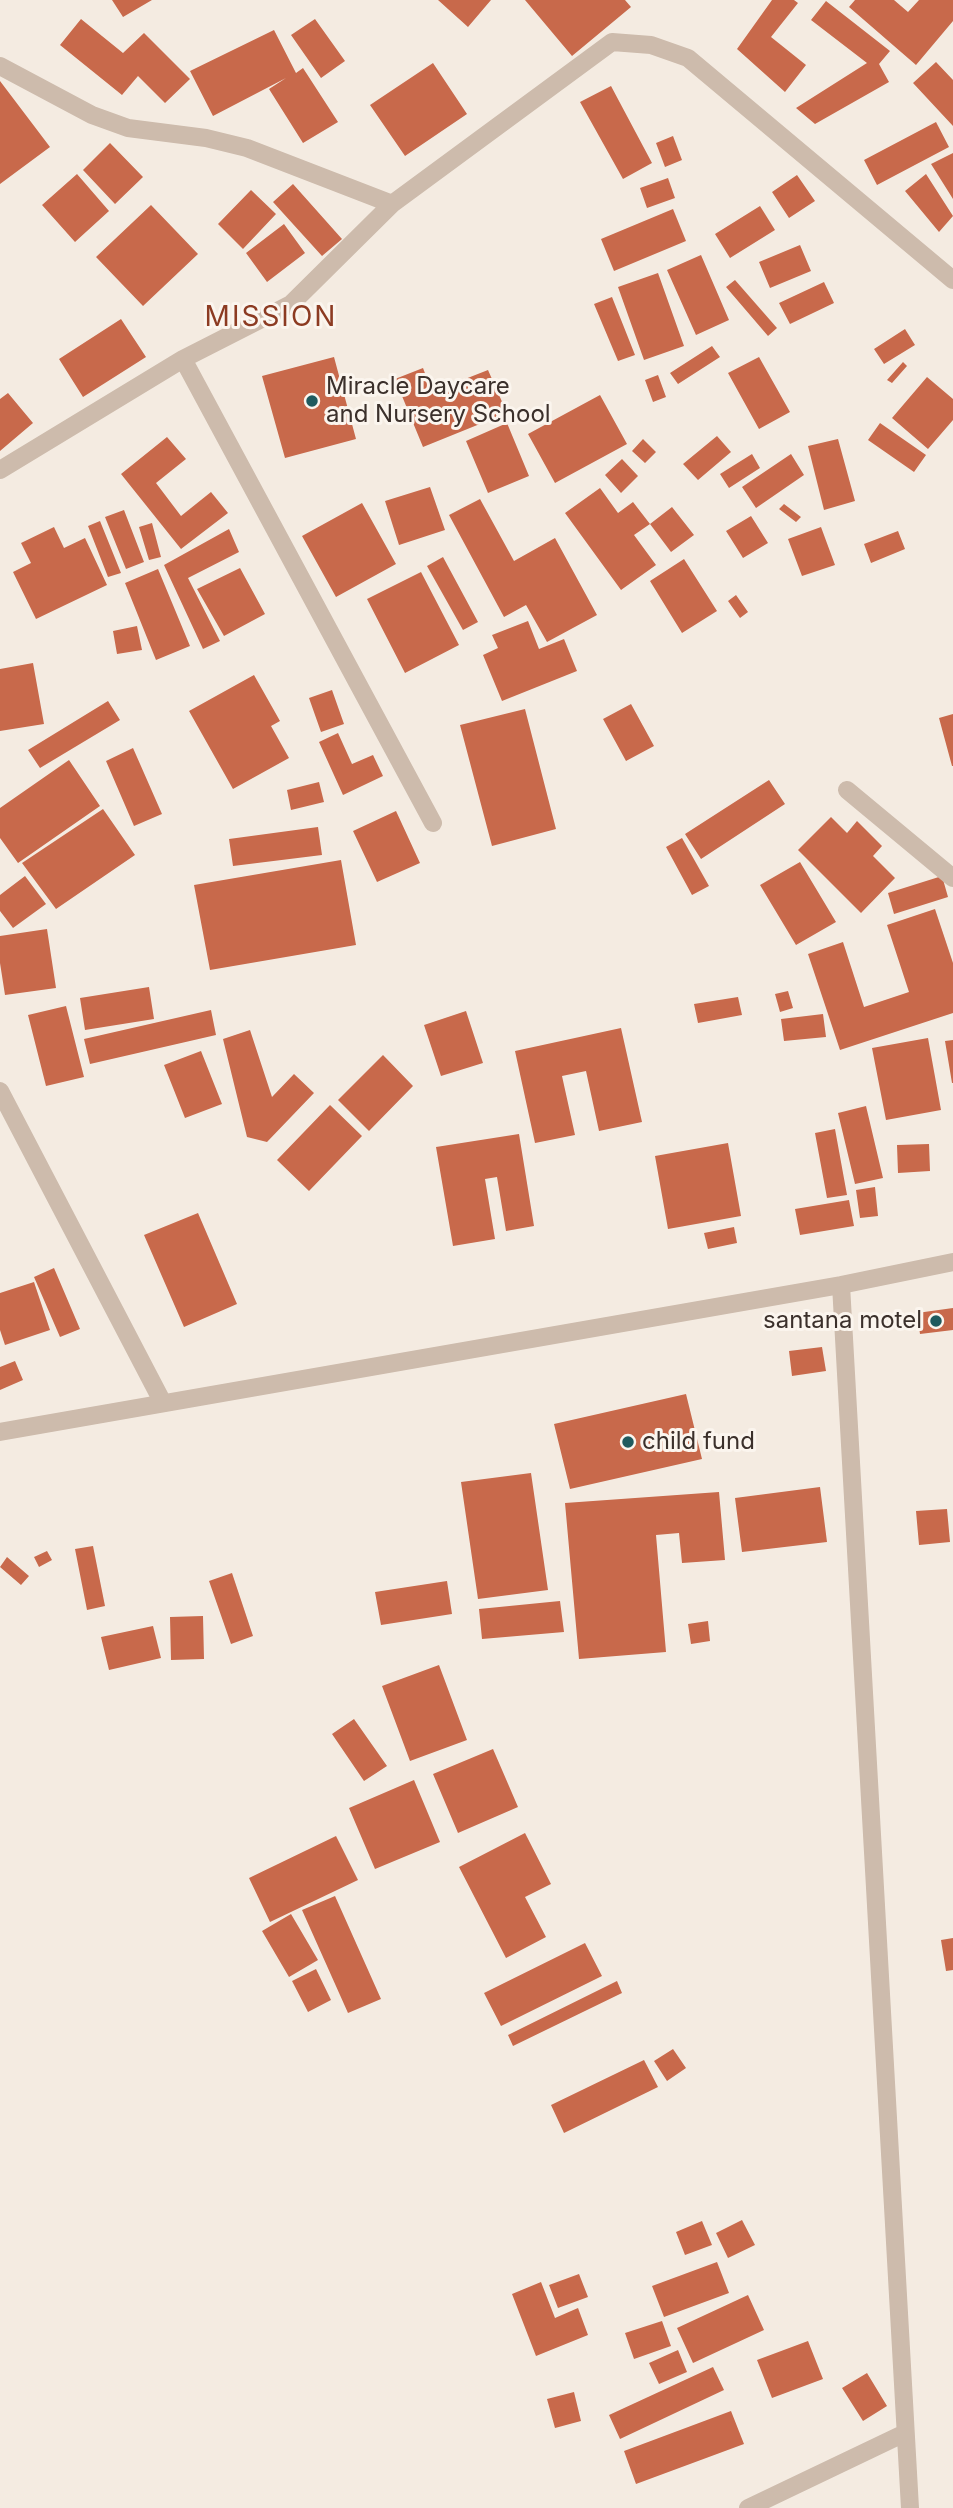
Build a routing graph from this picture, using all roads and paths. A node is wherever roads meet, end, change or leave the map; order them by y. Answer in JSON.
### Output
{"nodes":[{"id":1,"x":0,"y":66,"type":"edge"},
{"id":2,"x":392,"y":204,"type":"junction"},
{"id":3,"x":953,"y":280,"type":"edge"},
{"id":4,"x":183,"y":359,"type":"junction"},
{"id":5,"x":0,"y":470,"type":"edge"},
{"id":6,"x":847,"y":790,"type":"dead end"},
{"id":7,"x":433,"y":823,"type":"dead end"},
{"id":8,"x":953,"y":878,"type":"edge"},
{"id":9,"x":0,"y":1091,"type":"edge"},
{"id":10,"x":953,"y":1262,"type":"edge"},
{"id":11,"x":841,"y":1285,"type":"junction"},
{"id":12,"x":163,"y":1403,"type":"junction"},
{"id":13,"x":0,"y":1432,"type":"edge"},
{"id":14,"x":905,"y":2433,"type":"junction"},
{"id":15,"x":748,"y":2508,"type":"edge"},
{"id":16,"x":910,"y":2508,"type":"edge"}],
"edges":[{"from":1,"to":2,"type":"street"},
{"from":2,"to":3,"type":"street"},
{"from":2,"to":4,"type":"street"},
{"from":4,"to":5,"type":"street"},
{"from":4,"to":7,"type":"street"},
{"from":6,"to":8,"type":"street"},
{"from":9,"to":12,"type":"street"},
{"from":10,"to":11,"type":"street"},
{"from":11,"to":12,"type":"street"},
{"from":11,"to":14,"type":"street"},
{"from":12,"to":13,"type":"street"},
{"from":14,"to":15,"type":"street"},
{"from":14,"to":16,"type":"street"}]}
